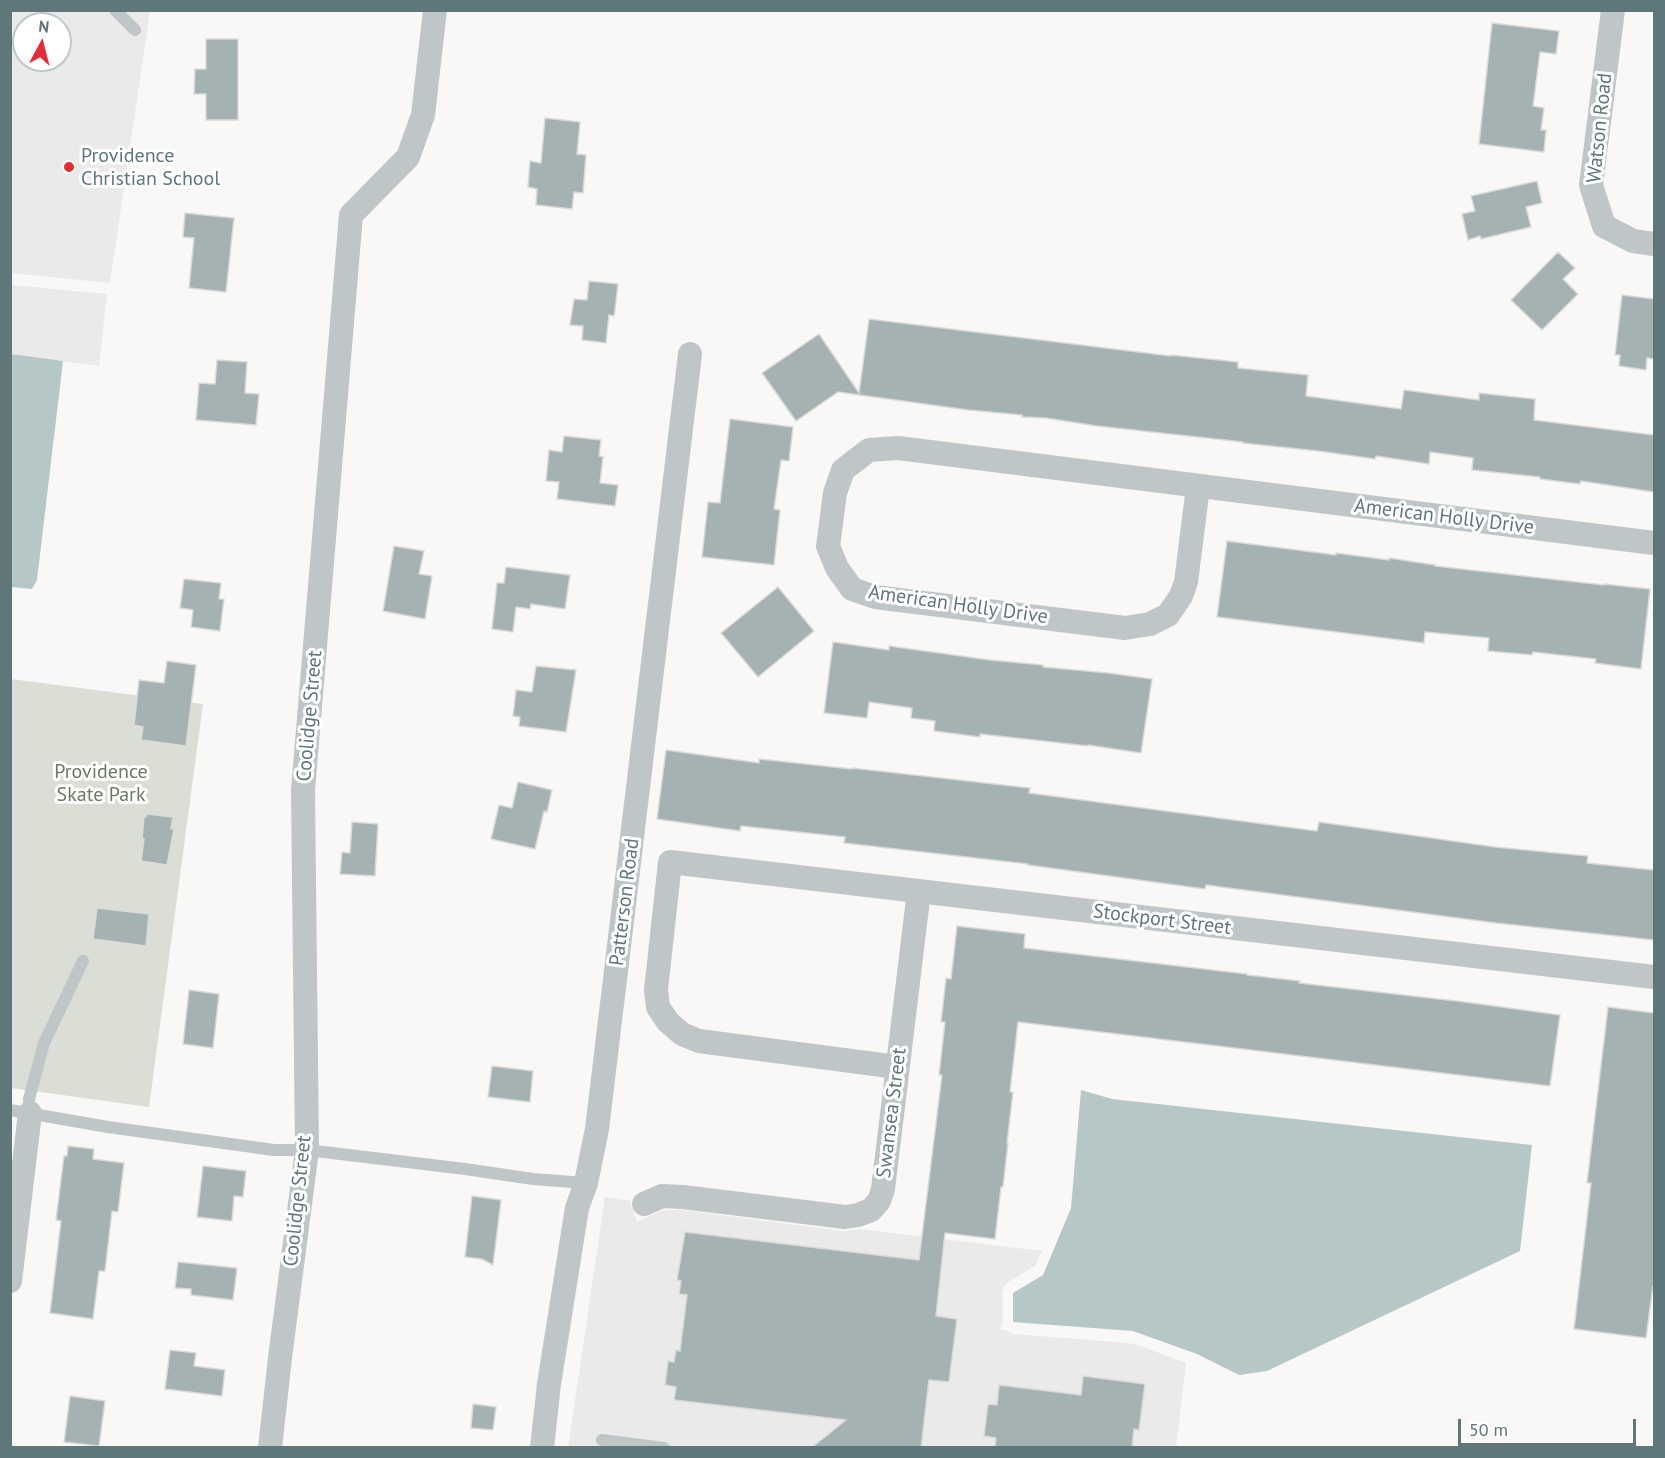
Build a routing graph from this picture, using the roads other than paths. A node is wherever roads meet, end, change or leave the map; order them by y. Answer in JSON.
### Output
{"nodes":[{"id":1,"x":115,"y":10,"type":"edge"},
{"id":2,"x":435,"y":10,"type":"edge"},
{"id":3,"x":1613,"y":10,"type":"edge"},
{"id":4,"x":135,"y":30,"type":"dead end"},
{"id":5,"x":1654,"y":243,"type":"edge"},
{"id":6,"x":690,"y":354,"type":"dead end"},
{"id":7,"x":1198,"y":487,"type":"junction"},
{"id":8,"x":1654,"y":543,"type":"edge"},
{"id":9,"x":919,"y":891,"type":"junction"},
{"id":10,"x":83,"y":961,"type":"dead end"},
{"id":11,"x":1654,"y":977,"type":"edge"},
{"id":12,"x":897,"y":1067,"type":"junction"},
{"id":13,"x":20,"y":1112,"type":"edge"},
{"id":14,"x":307,"y":1150,"type":"junction"},
{"id":15,"x":586,"y":1183,"type":"junction"},
{"id":16,"x":644,"y":1204,"type":"dead end"},
{"id":17,"x":10,"y":1281,"type":"edge"},
{"id":18,"x":602,"y":1440,"type":"dead end"},
{"id":19,"x":270,"y":1448,"type":"edge"},
{"id":20,"x":542,"y":1448,"type":"edge"},
{"id":21,"x":664,"y":1448,"type":"edge"}],
"edges":[{"from":1,"to":4,"type":"lane"},
{"from":2,"to":14,"type":"street","name":"Coolidge Street"},
{"from":3,"to":5,"type":"street","name":"Watson Road"},
{"from":6,"to":15,"type":"street","name":"Patterson Road"},
{"from":7,"to":7,"type":"street","name":"American Holly Drive"},
{"from":7,"to":8,"type":"street","name":"American Holly Drive"},
{"from":9,"to":11,"type":"street","name":"Stockport Street"},
{"from":9,"to":12,"type":"street","name":"Swansea Street"},
{"from":9,"to":12,"type":"street","name":"Stockport Street"},
{"from":10,"to":13,"type":"lane"},
{"from":12,"to":16,"type":"street","name":"Swansea Street"},
{"from":13,"to":14,"type":"lane"},
{"from":13,"to":17,"type":"street"},
{"from":14,"to":15,"type":"lane"},
{"from":14,"to":19,"type":"street","name":"Coolidge Street"},
{"from":15,"to":20,"type":"street","name":"Patterson Road"},
{"from":18,"to":21,"type":"lane"}]}
